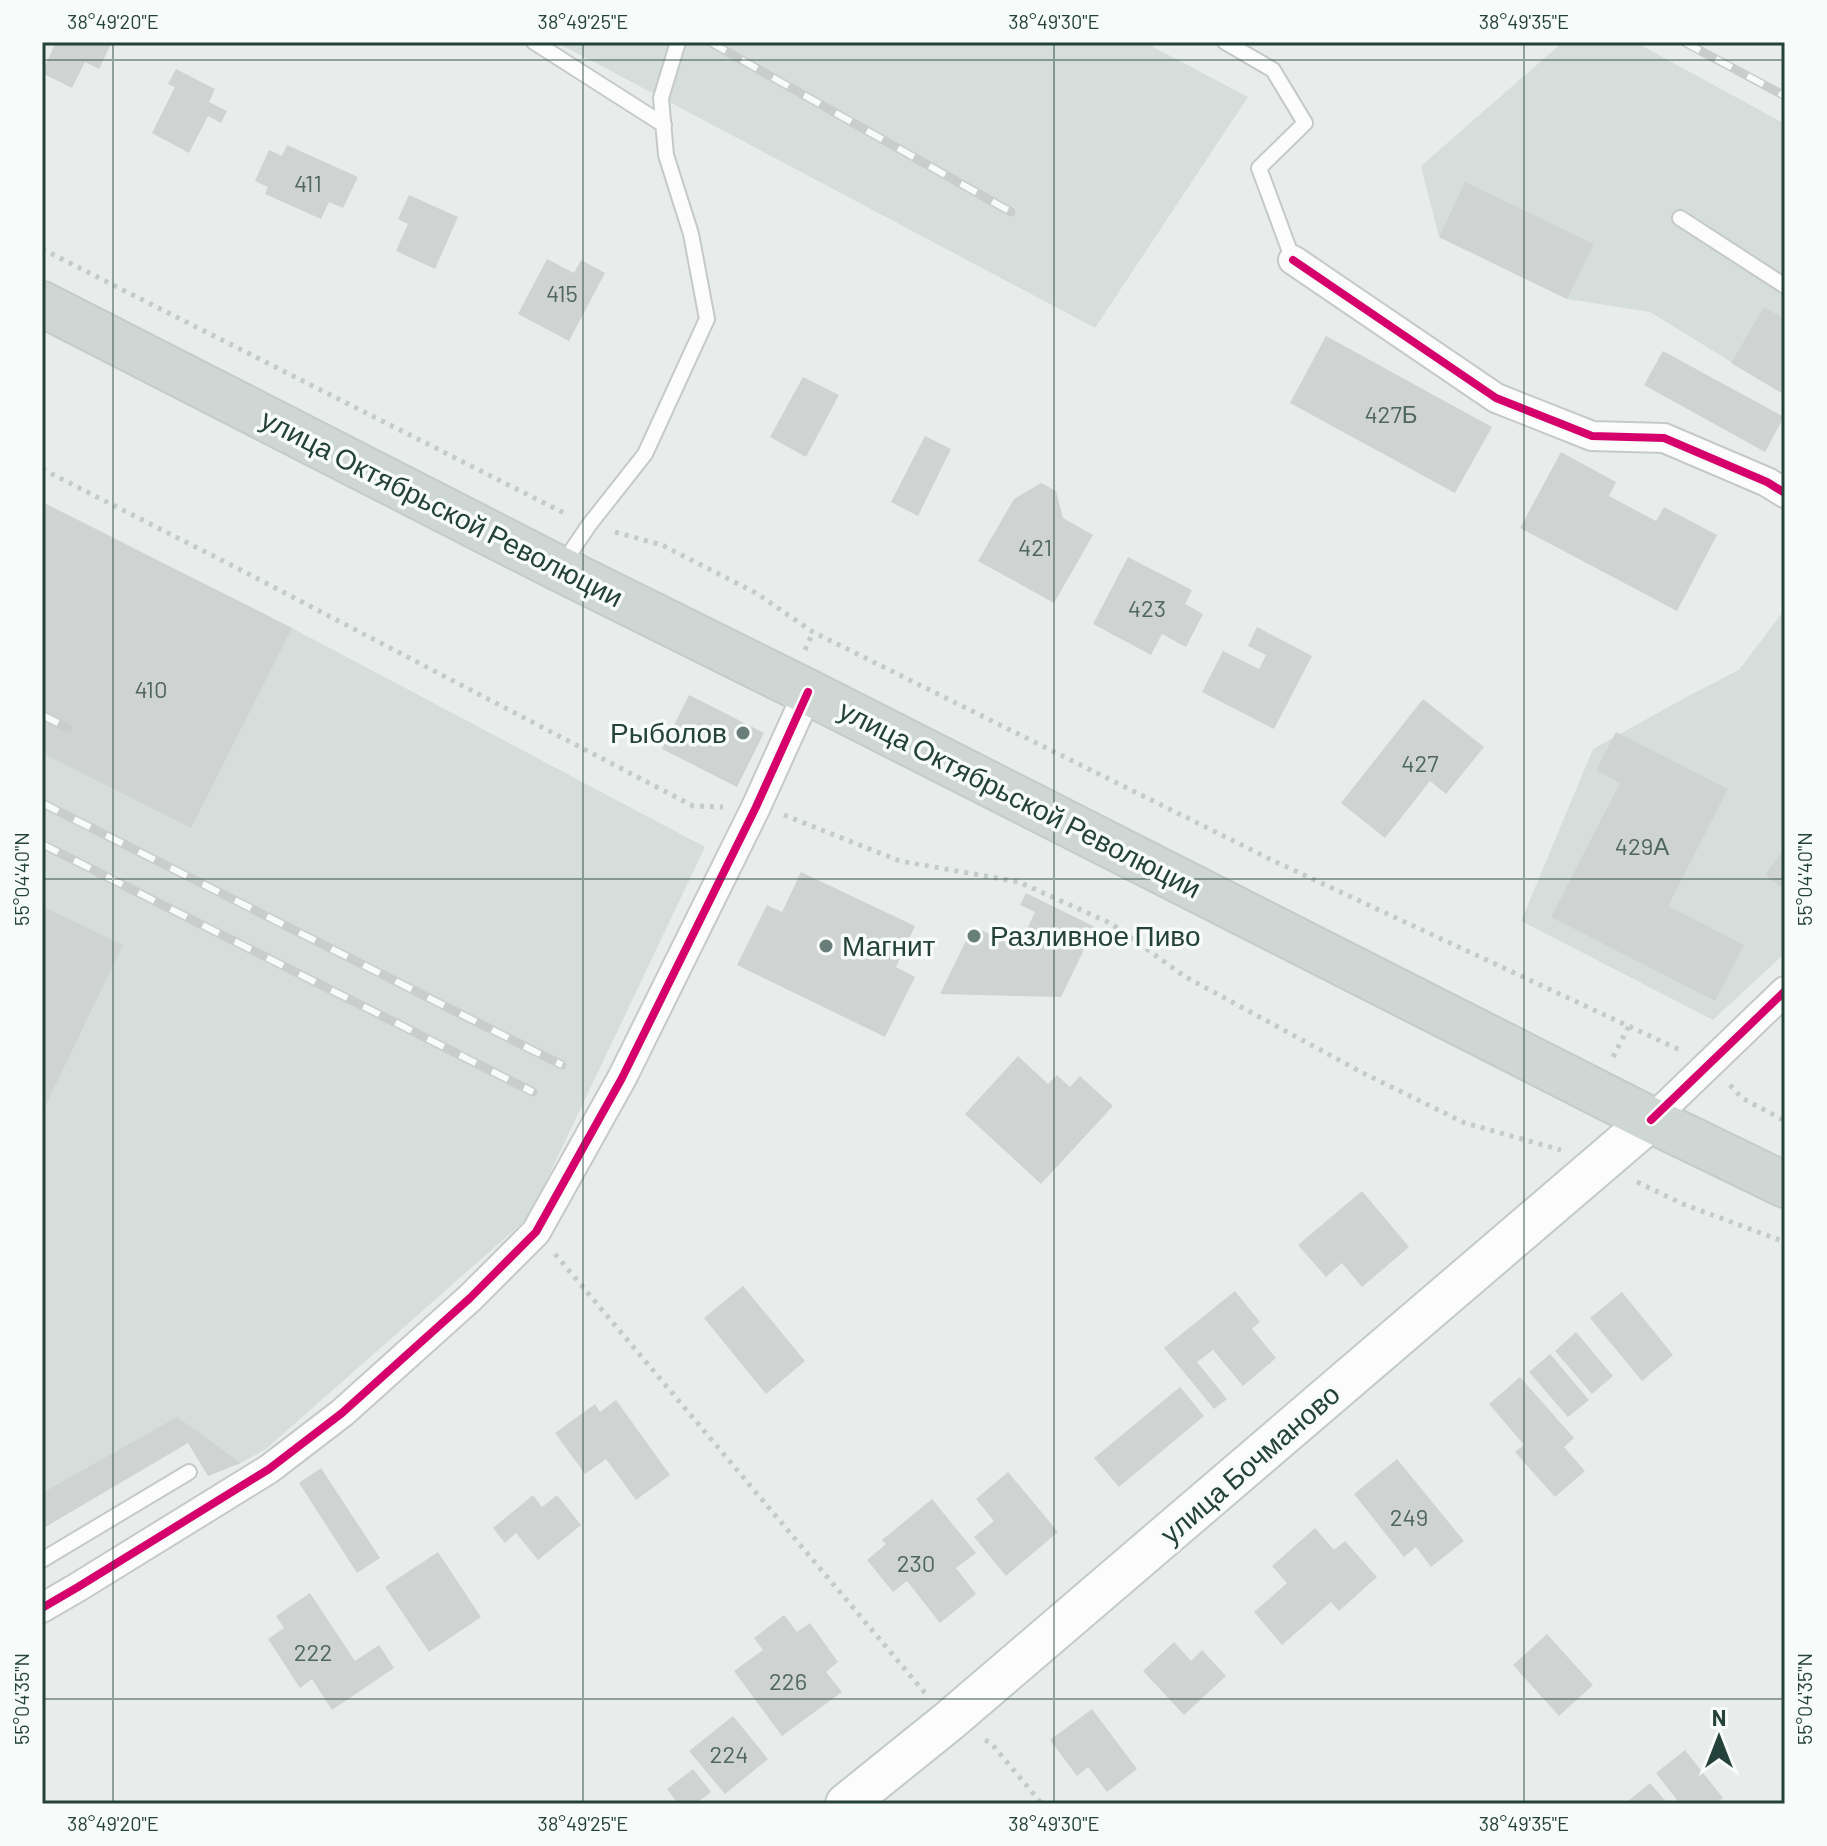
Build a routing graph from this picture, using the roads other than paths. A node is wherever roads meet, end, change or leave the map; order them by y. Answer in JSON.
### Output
{"nodes":[{"id":1,"x":534,"y":42,"type":"edge"},
{"id":2,"x":678,"y":42,"type":"edge"},
{"id":3,"x":1225,"y":42,"type":"edge"},
{"id":4,"x":664,"y":125,"type":"junction"},
{"id":5,"x":1680,"y":218,"type":"dead end"},
{"id":6,"x":1293,"y":260,"type":"joint"},
{"id":7,"x":1785,"y":286,"type":"edge"},
{"id":8,"x":42,"y":304,"type":"edge"},
{"id":9,"x":1785,"y":493,"type":"edge"},
{"id":10,"x":560,"y":569,"type":"junction"},
{"id":11,"x":808,"y":692,"type":"junction"},
{"id":12,"x":1785,"y":991,"type":"edge"},
{"id":13,"x":1651,"y":1120,"type":"junction"},
{"id":14,"x":1785,"y":1185,"type":"edge"},
{"id":15,"x":189,"y":1472,"type":"dead end"},
{"id":16,"x":42,"y":1560,"type":"edge"},
{"id":17,"x":42,"y":1608,"type":"edge"},
{"id":18,"x":846,"y":1804,"type":"edge"}],
"edges":[{"from":1,"to":4,"type":"lane"},
{"from":2,"to":4,"type":"lane"},
{"from":3,"to":6,"type":"lane"},
{"from":4,"to":10,"type":"lane"},
{"from":5,"to":7,"type":"lane"},
{"from":6,"to":9,"type":"street"},
{"from":8,"to":10,"type":"main road","name":"улица Октябрьской Революции"},
{"from":10,"to":11,"type":"main road","name":"улица Октябрьской Революции"},
{"from":11,"to":13,"type":"main road","name":"улица Октябрьской Революции"},
{"from":11,"to":17,"type":"street"},
{"from":12,"to":13,"type":"street"},
{"from":13,"to":14,"type":"main road","name":"улица Октябрьской Революции"},
{"from":13,"to":18,"type":"main road","name":"улица Бочманово"},
{"from":15,"to":16,"type":"lane"}]}
